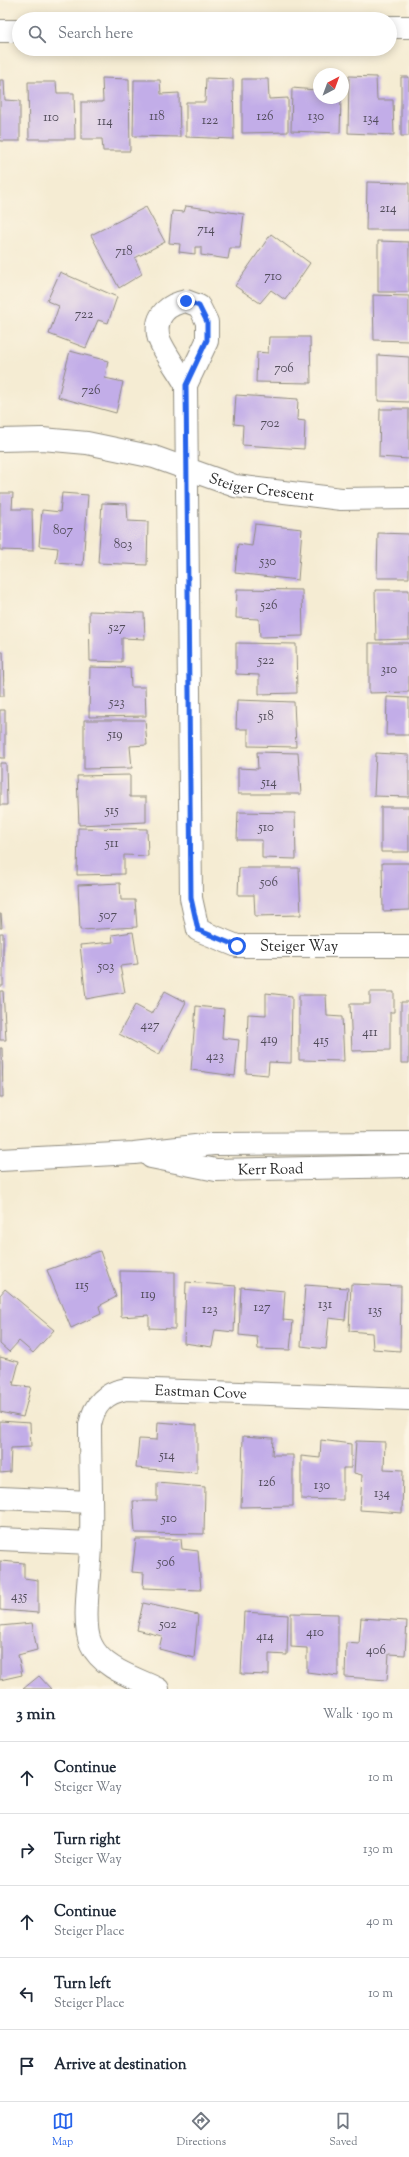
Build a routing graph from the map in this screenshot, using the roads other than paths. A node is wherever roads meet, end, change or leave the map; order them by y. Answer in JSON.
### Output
{"nodes":[{"id":1,"x":397,"y":27,"type":"edge"},
{"id":2,"x":409,"y":27,"type":"edge"},
{"id":3,"x":0,"y":31,"type":"edge"},
{"id":4,"x":12,"y":31,"type":"edge"},
{"id":5,"x":186,"y":385,"type":"dead end"},
{"id":6,"x":0,"y":440,"type":"edge"},
{"id":7,"x":187,"y":468,"type":"junction"},
{"id":8,"x":409,"y":498,"type":"edge"},
{"id":9,"x":409,"y":946,"type":"edge"},
{"id":10,"x":409,"y":1143,"type":"edge"},
{"id":11,"x":134,"y":1153,"type":"junction"},
{"id":12,"x":0,"y":1160,"type":"edge"},
{"id":13,"x":409,"y":1166,"type":"edge"},
{"id":14,"x":409,"y":1400,"type":"edge"},
{"id":15,"x":0,"y":1498,"type":"edge"},
{"id":16,"x":91,"y":1502,"type":"junction"},
{"id":17,"x":0,"y":1539,"type":"edge"},
{"id":18,"x":91,"y":1543,"type":"junction"},
{"id":19,"x":158,"y":1689,"type":"edge"}],
"edges":[{"from":1,"to":2,"type":"street"},
{"from":3,"to":4,"type":"street"},
{"from":5,"to":7,"type":"street"},
{"from":6,"to":7,"type":"street","name":"Steiger Crescent"},
{"from":7,"to":8,"type":"street","name":"Steiger Crescent"},
{"from":7,"to":9,"type":"street","name":"Steiger Way"},
{"from":10,"to":11,"type":"street","name":"Kerr Road"},
{"from":11,"to":12,"type":"street","name":"Kerr Road"},
{"from":11,"to":13,"type":"street","name":"Kerr Road"},
{"from":14,"to":16,"type":"street","name":"Eastman Cove"},
{"from":15,"to":16,"type":"street"},
{"from":16,"to":18,"type":"street","name":"Eastman Cove"},
{"from":17,"to":18,"type":"street"},
{"from":18,"to":19,"type":"street","name":"Eastman Cove"}]}
